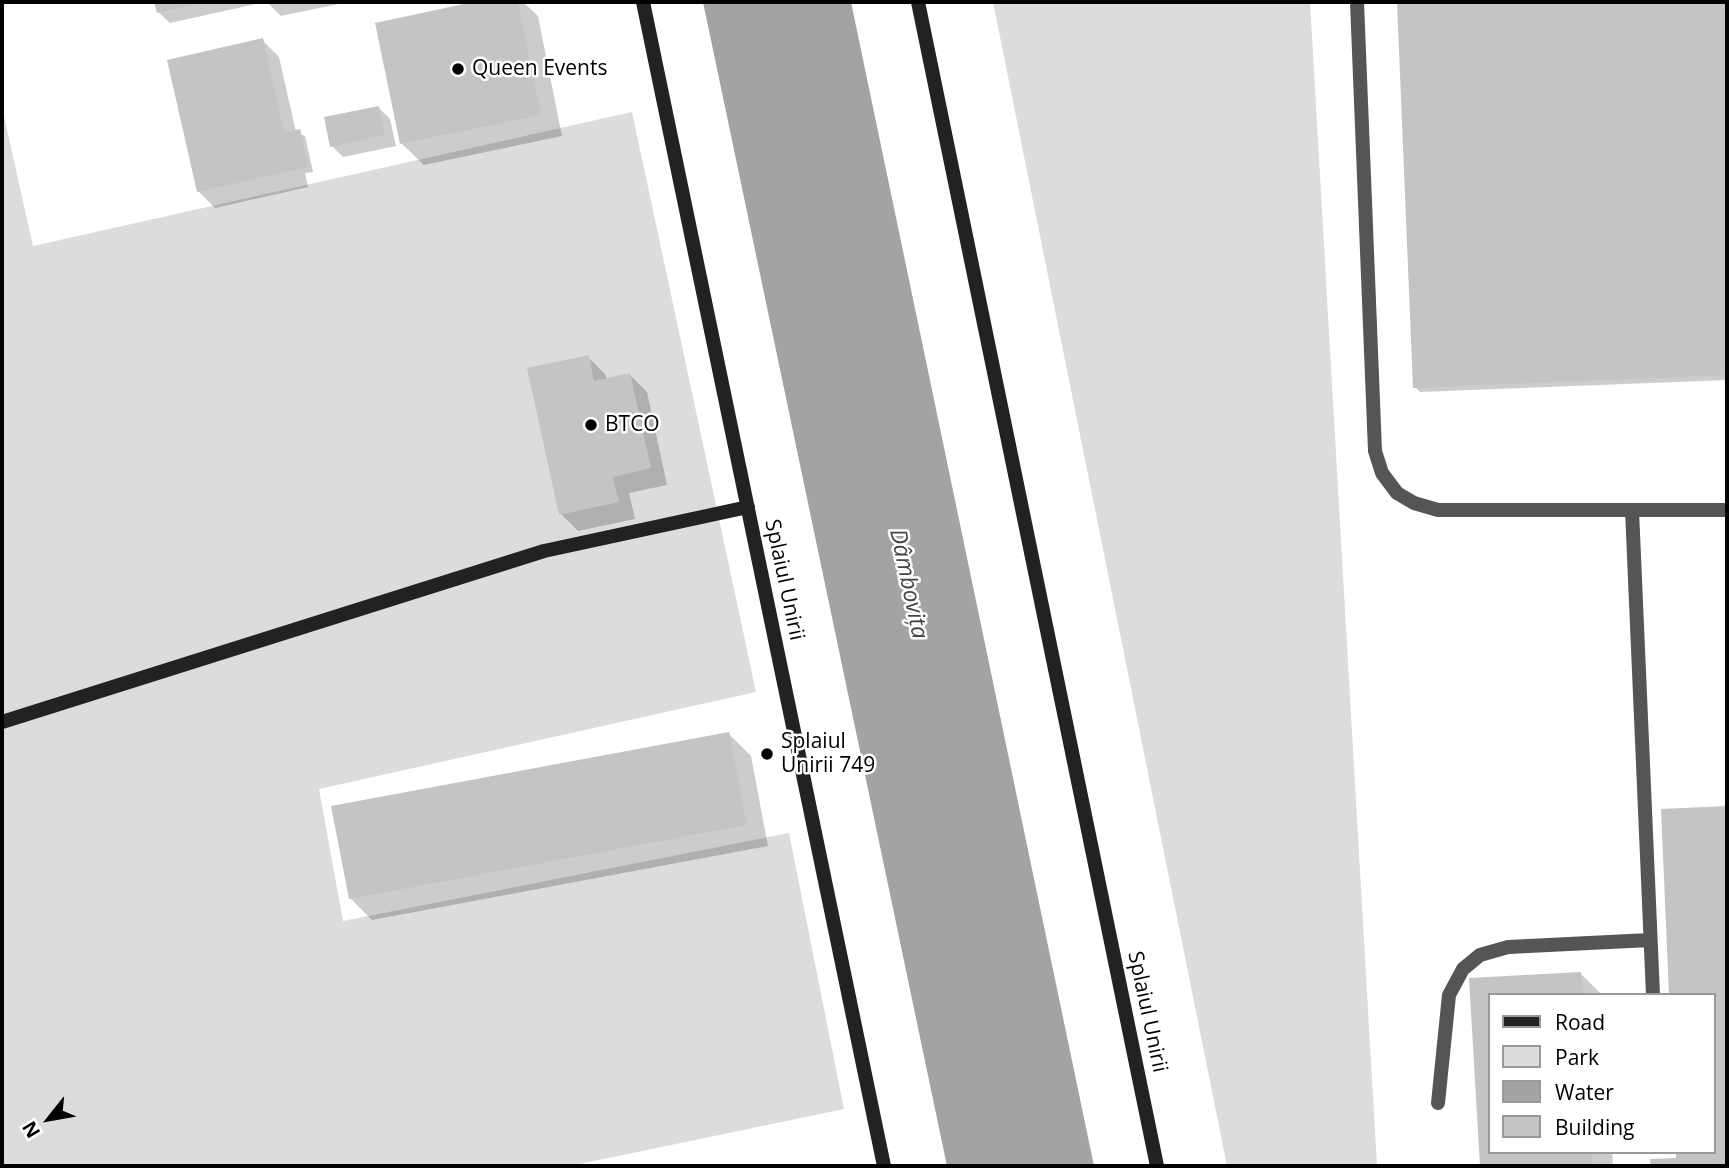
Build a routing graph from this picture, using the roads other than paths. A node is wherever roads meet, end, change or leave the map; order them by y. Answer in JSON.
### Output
{"nodes":[{"id":1,"x":643,"y":2,"type":"edge"},
{"id":2,"x":918,"y":2,"type":"edge"},
{"id":3,"x":1357,"y":2,"type":"edge"},
{"id":4,"x":748,"y":507,"type":"junction"},
{"id":5,"x":1632,"y":510,"type":"junction"},
{"id":6,"x":1727,"y":510,"type":"edge"},
{"id":7,"x":2,"y":722,"type":"edge"},
{"id":8,"x":1650,"y":940,"type":"junction"},
{"id":9,"x":1653,"y":993,"type":"edge"},
{"id":10,"x":1438,"y":1103,"type":"dead end"},
{"id":11,"x":884,"y":1166,"type":"edge"},
{"id":12,"x":1157,"y":1166,"type":"edge"}],
"edges":[{"from":1,"to":4,"type":"main road","name":"Splaiul Unirii"},
{"from":2,"to":12,"type":"main road","name":"Splaiul Unirii"},
{"from":3,"to":5,"type":"lane"},
{"from":4,"to":7,"type":"main road"},
{"from":4,"to":11,"type":"main road","name":"Splaiul Unirii"},
{"from":5,"to":6,"type":"lane"},
{"from":5,"to":8,"type":"lane"},
{"from":8,"to":9,"type":"lane"},
{"from":8,"to":10,"type":"lane"}]}
